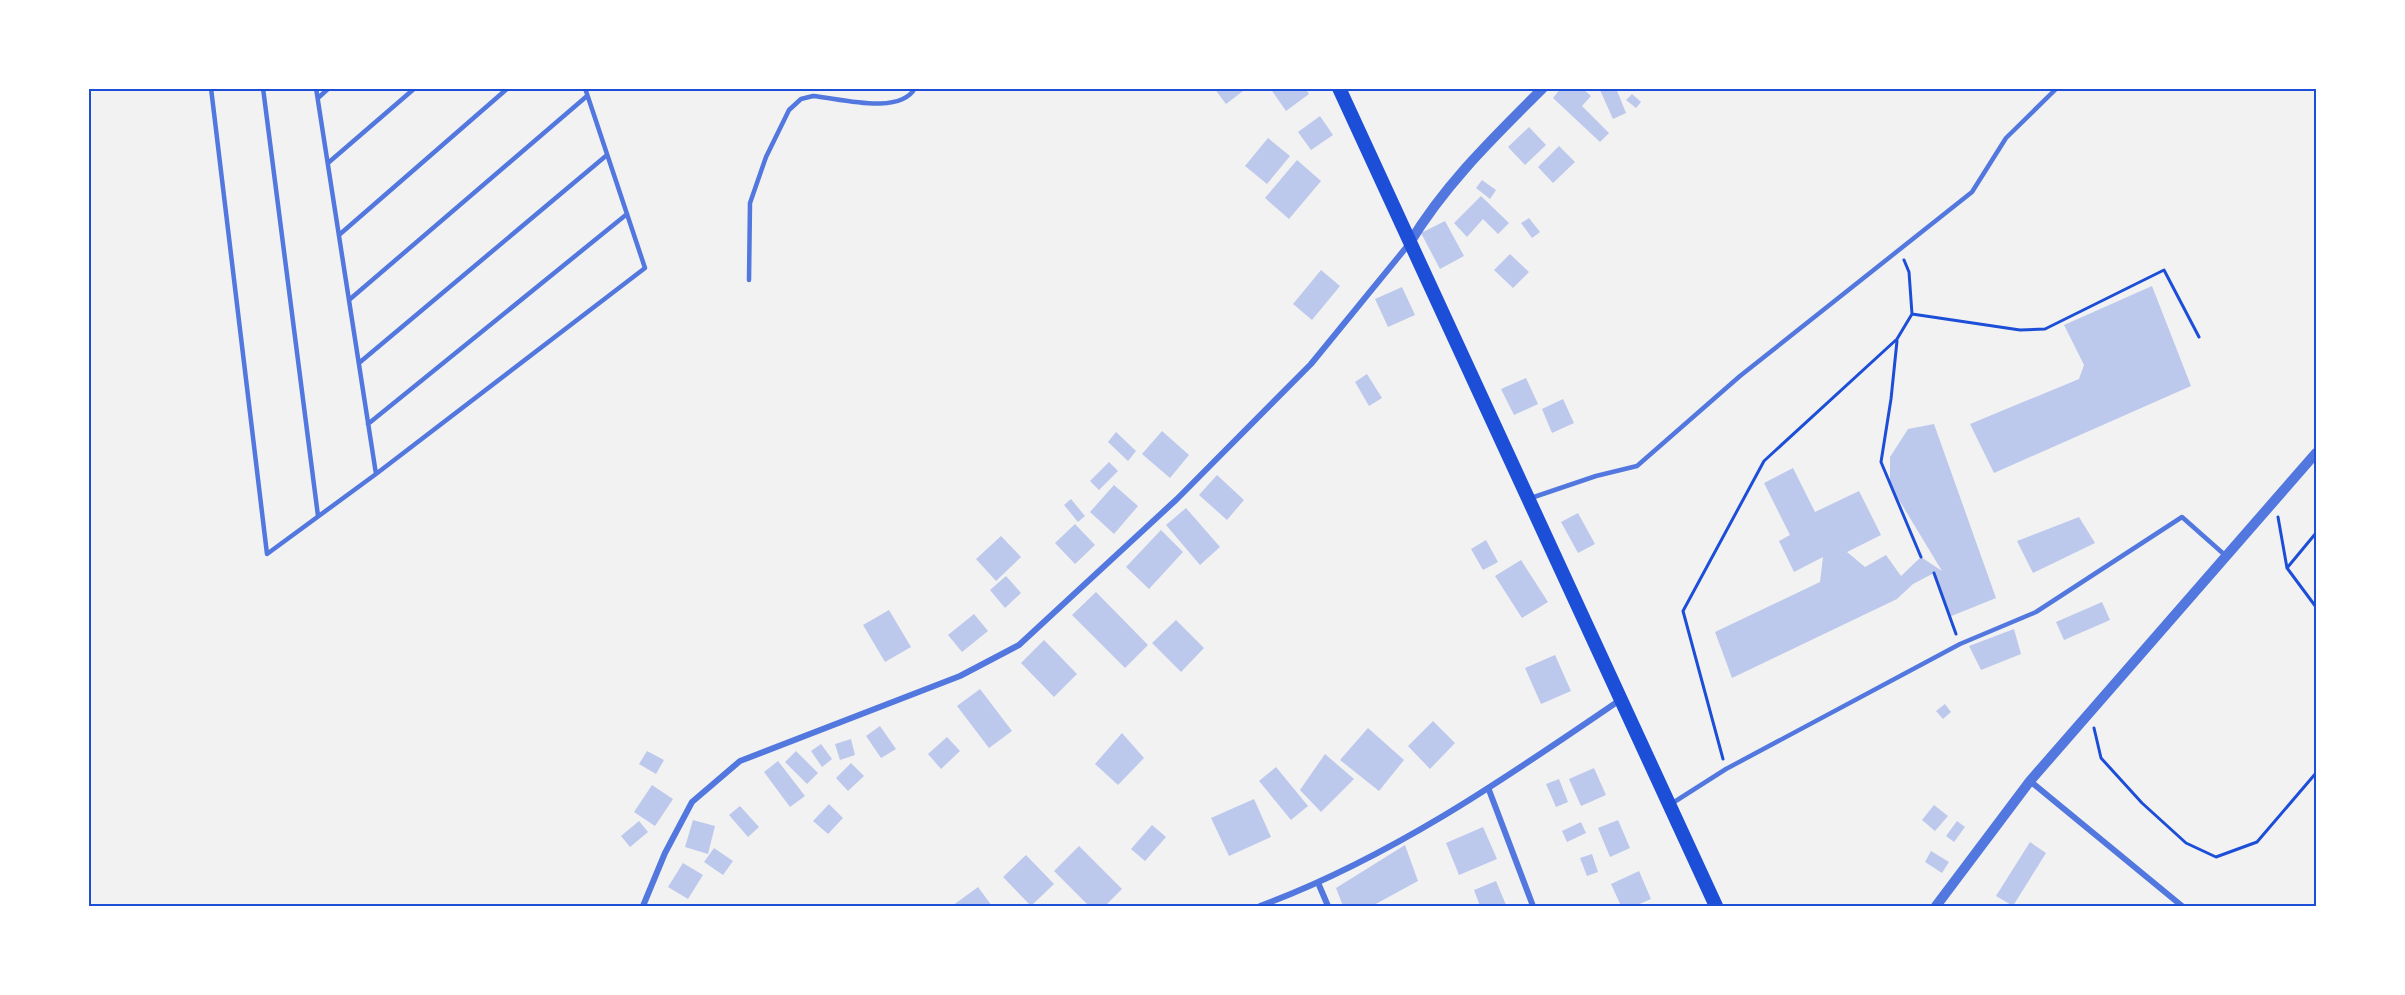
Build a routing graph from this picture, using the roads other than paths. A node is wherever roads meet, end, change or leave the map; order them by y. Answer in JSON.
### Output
{"nodes":[{"id":1,"x":211,"y":88,"type":"edge"},
{"id":2,"x":263,"y":88,"type":"edge"},
{"id":3,"x":316,"y":88,"type":"edge"},
{"id":4,"x":329,"y":88,"type":"edge"},
{"id":5,"x":415,"y":88,"type":"edge"},
{"id":6,"x":507,"y":88,"type":"edge"},
{"id":7,"x":585,"y":88,"type":"edge"},
{"id":8,"x":915,"y":88,"type":"edge"},
{"id":9,"x":1339,"y":88,"type":"edge"},
{"id":10,"x":1543,"y":88,"type":"edge"},
{"id":11,"x":2057,"y":88,"type":"edge"},
{"id":12,"x":587,"y":96,"type":"junction"},
{"id":13,"x":318,"y":98,"type":"junction"},
{"id":14,"x":607,"y":154,"type":"junction"},
{"id":15,"x":328,"y":163,"type":"junction"},
{"id":16,"x":627,"y":214,"type":"junction"},
{"id":17,"x":339,"y":235,"type":"junction"},
{"id":18,"x":1409,"y":244,"type":"junction"},
{"id":19,"x":749,"y":280,"type":"dead end"},
{"id":20,"x":349,"y":300,"type":"junction"},
{"id":21,"x":359,"y":363,"type":"junction"},
{"id":22,"x":368,"y":424,"type":"junction"},
{"id":23,"x":2316,"y":453,"type":"edge"},
{"id":24,"x":376,"y":474,"type":"junction"},
{"id":25,"x":1527,"y":499,"type":"junction"},
{"id":26,"x":318,"y":516,"type":"junction"},
{"id":27,"x":2226,"y":557,"type":"junction"},
{"id":28,"x":1620,"y":700,"type":"junction"},
{"id":29,"x":2030,"y":781,"type":"junction"},
{"id":30,"x":1489,"y":790,"type":"junction"},
{"id":31,"x":1669,"y":805,"type":"junction"},
{"id":32,"x":1319,"y":885,"type":"junction"},
{"id":33,"x":643,"y":906,"type":"edge"},
{"id":34,"x":1260,"y":906,"type":"edge"},
{"id":35,"x":1328,"y":906,"type":"edge"},
{"id":36,"x":1533,"y":906,"type":"edge"},
{"id":37,"x":1716,"y":906,"type":"edge"},
{"id":38,"x":1936,"y":906,"type":"edge"},
{"id":39,"x":2182,"y":906,"type":"edge"}],
"edges":[{"from":1,"to":26,"type":"lane"},
{"from":2,"to":26,"type":"lane"},
{"from":3,"to":13,"type":"lane"},
{"from":4,"to":13,"type":"lane"},
{"from":5,"to":15,"type":"lane"},
{"from":6,"to":17,"type":"lane"},
{"from":7,"to":12,"type":"lane"},
{"from":8,"to":19,"type":"lane"},
{"from":9,"to":18,"type":"main road"},
{"from":10,"to":18,"type":"street"},
{"from":11,"to":25,"type":"lane"},
{"from":12,"to":14,"type":"lane"},
{"from":12,"to":20,"type":"lane"},
{"from":13,"to":15,"type":"lane"},
{"from":14,"to":16,"type":"lane"},
{"from":14,"to":21,"type":"lane"},
{"from":15,"to":17,"type":"lane"},
{"from":16,"to":22,"type":"lane"},
{"from":16,"to":24,"type":"lane"},
{"from":17,"to":20,"type":"lane"},
{"from":18,"to":25,"type":"main road"},
{"from":18,"to":33,"type":"street"},
{"from":20,"to":21,"type":"lane"},
{"from":21,"to":22,"type":"lane"},
{"from":22,"to":24,"type":"lane"},
{"from":23,"to":27,"type":"street"},
{"from":24,"to":26,"type":"lane"},
{"from":25,"to":28,"type":"main road"},
{"from":27,"to":29,"type":"street"},
{"from":27,"to":31,"type":"lane"},
{"from":28,"to":30,"type":"street"},
{"from":28,"to":31,"type":"main road"},
{"from":29,"to":38,"type":"street"},
{"from":29,"to":39,"type":"street"},
{"from":30,"to":32,"type":"street"},
{"from":30,"to":36,"type":"street"},
{"from":31,"to":37,"type":"main road"},
{"from":32,"to":34,"type":"street"},
{"from":32,"to":35,"type":"street"}]}
